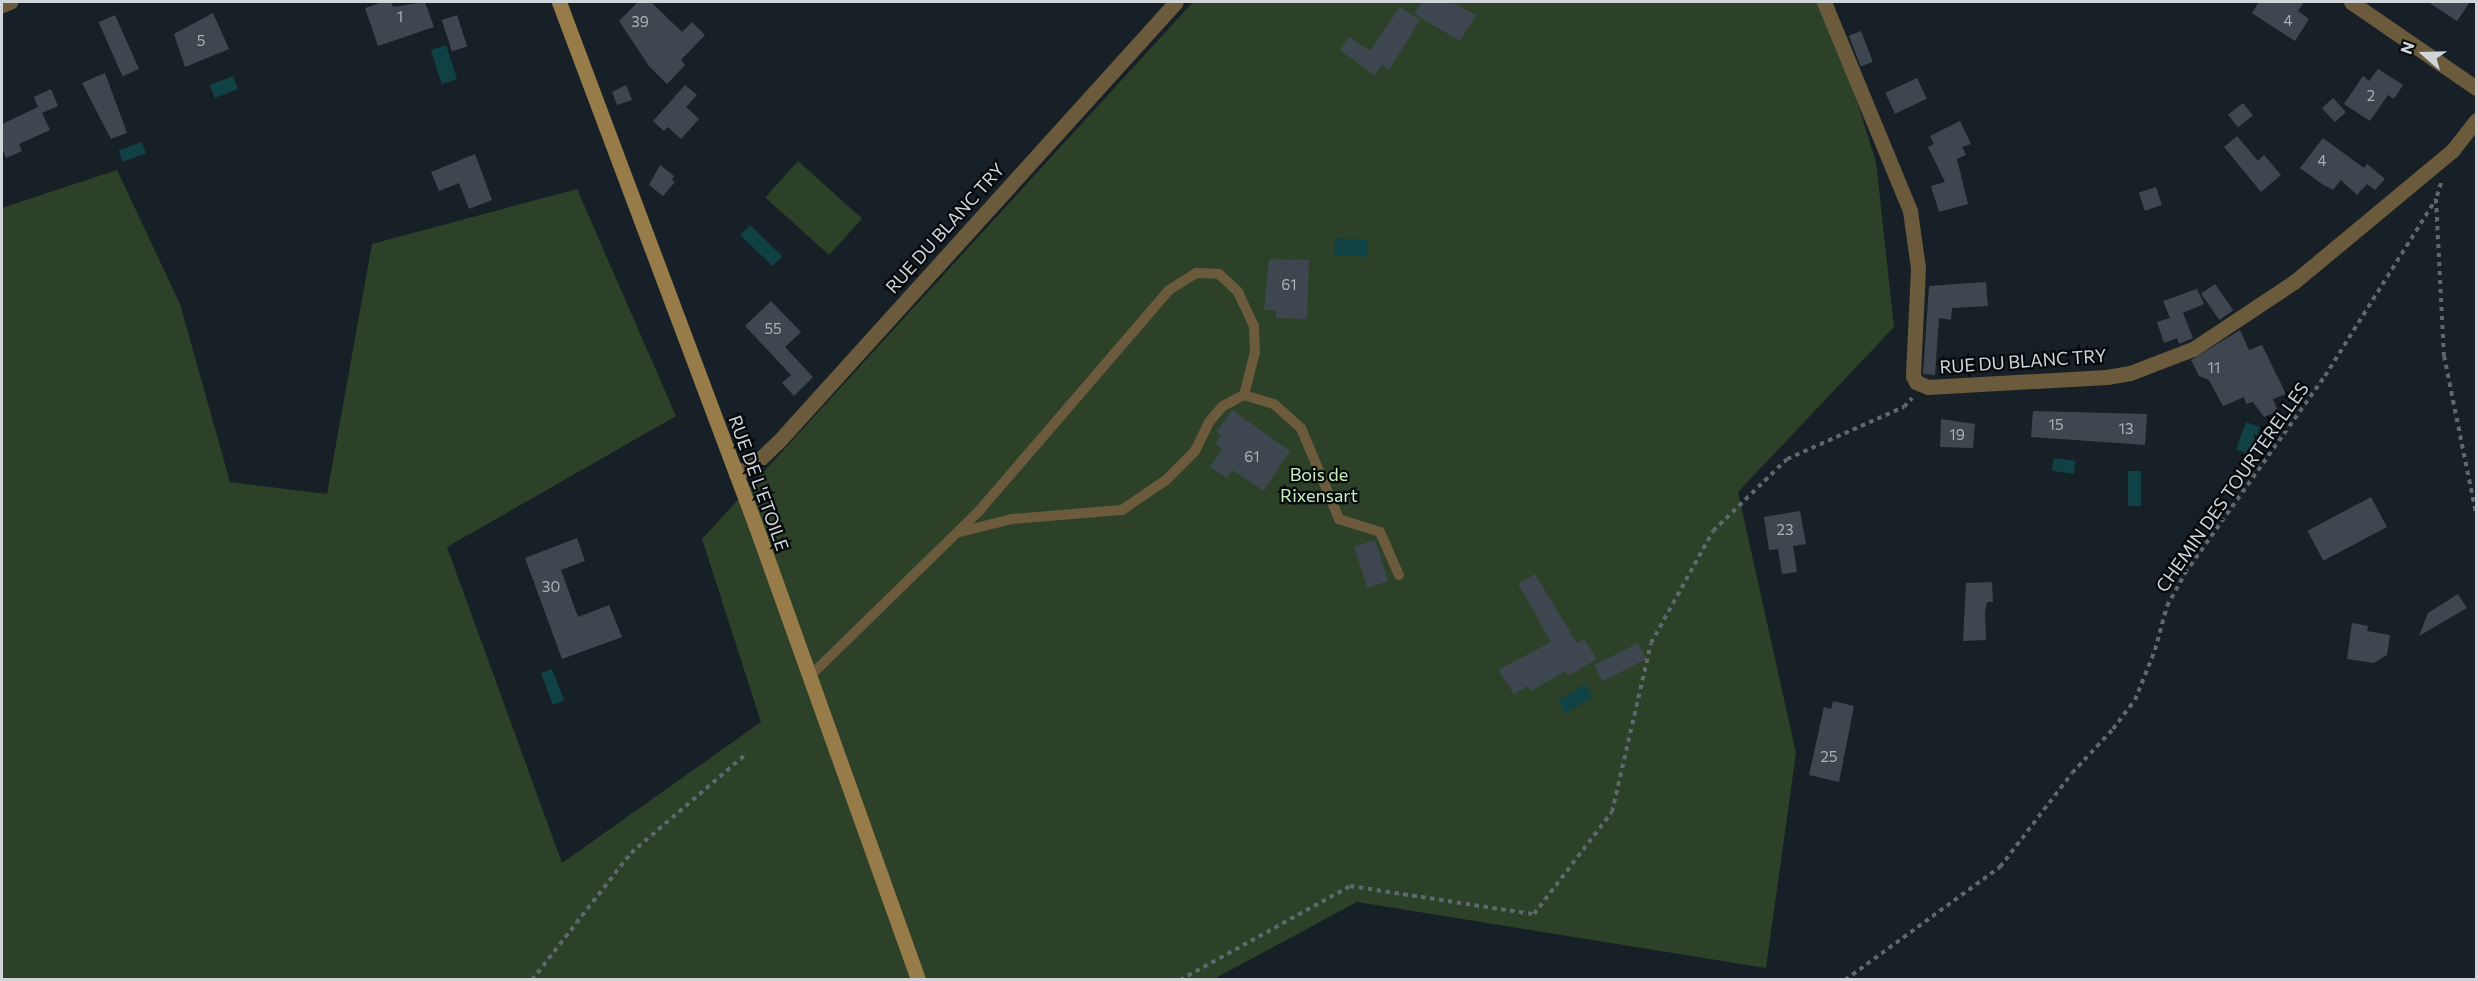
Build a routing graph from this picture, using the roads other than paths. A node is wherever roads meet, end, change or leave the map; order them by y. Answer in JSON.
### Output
{"nodes":[{"id":1,"x":10,"y":2,"type":"edge"},
{"id":2,"x":559,"y":2,"type":"edge"},
{"id":3,"x":1176,"y":2,"type":"edge"},
{"id":4,"x":1824,"y":2,"type":"edge"},
{"id":5,"x":2351,"y":2,"type":"edge"},
{"id":6,"x":2,"y":5,"type":"edge"},
{"id":7,"x":2476,"y":88,"type":"edge"},
{"id":8,"x":2476,"y":120,"type":"edge"},
{"id":9,"x":1244,"y":395,"type":"junction"},
{"id":10,"x":736,"y":474,"type":"junction"},
{"id":11,"x":958,"y":532,"type":"junction"},
{"id":12,"x":1399,"y":575,"type":"dead end"},
{"id":13,"x":809,"y":677,"type":"junction"},
{"id":14,"x":918,"y":980,"type":"edge"}],
"edges":[{"from":1,"to":6,"type":"street"},
{"from":2,"to":10,"type":"street","name":"RUE DE L'ETOILE"},
{"from":3,"to":10,"type":"street","name":"RUE DU BLANC TRY"},
{"from":4,"to":8,"type":"street","name":"RUE DU BLANC TRY"},
{"from":5,"to":7,"type":"street"},
{"from":9,"to":11,"type":"lane"},
{"from":9,"to":11,"type":"lane"},
{"from":9,"to":12,"type":"lane"},
{"from":10,"to":13,"type":"street","name":"RUE DE L'ETOILE"},
{"from":11,"to":13,"type":"lane"},
{"from":13,"to":14,"type":"street","name":"RUE DE L'ETOILE"}]}
